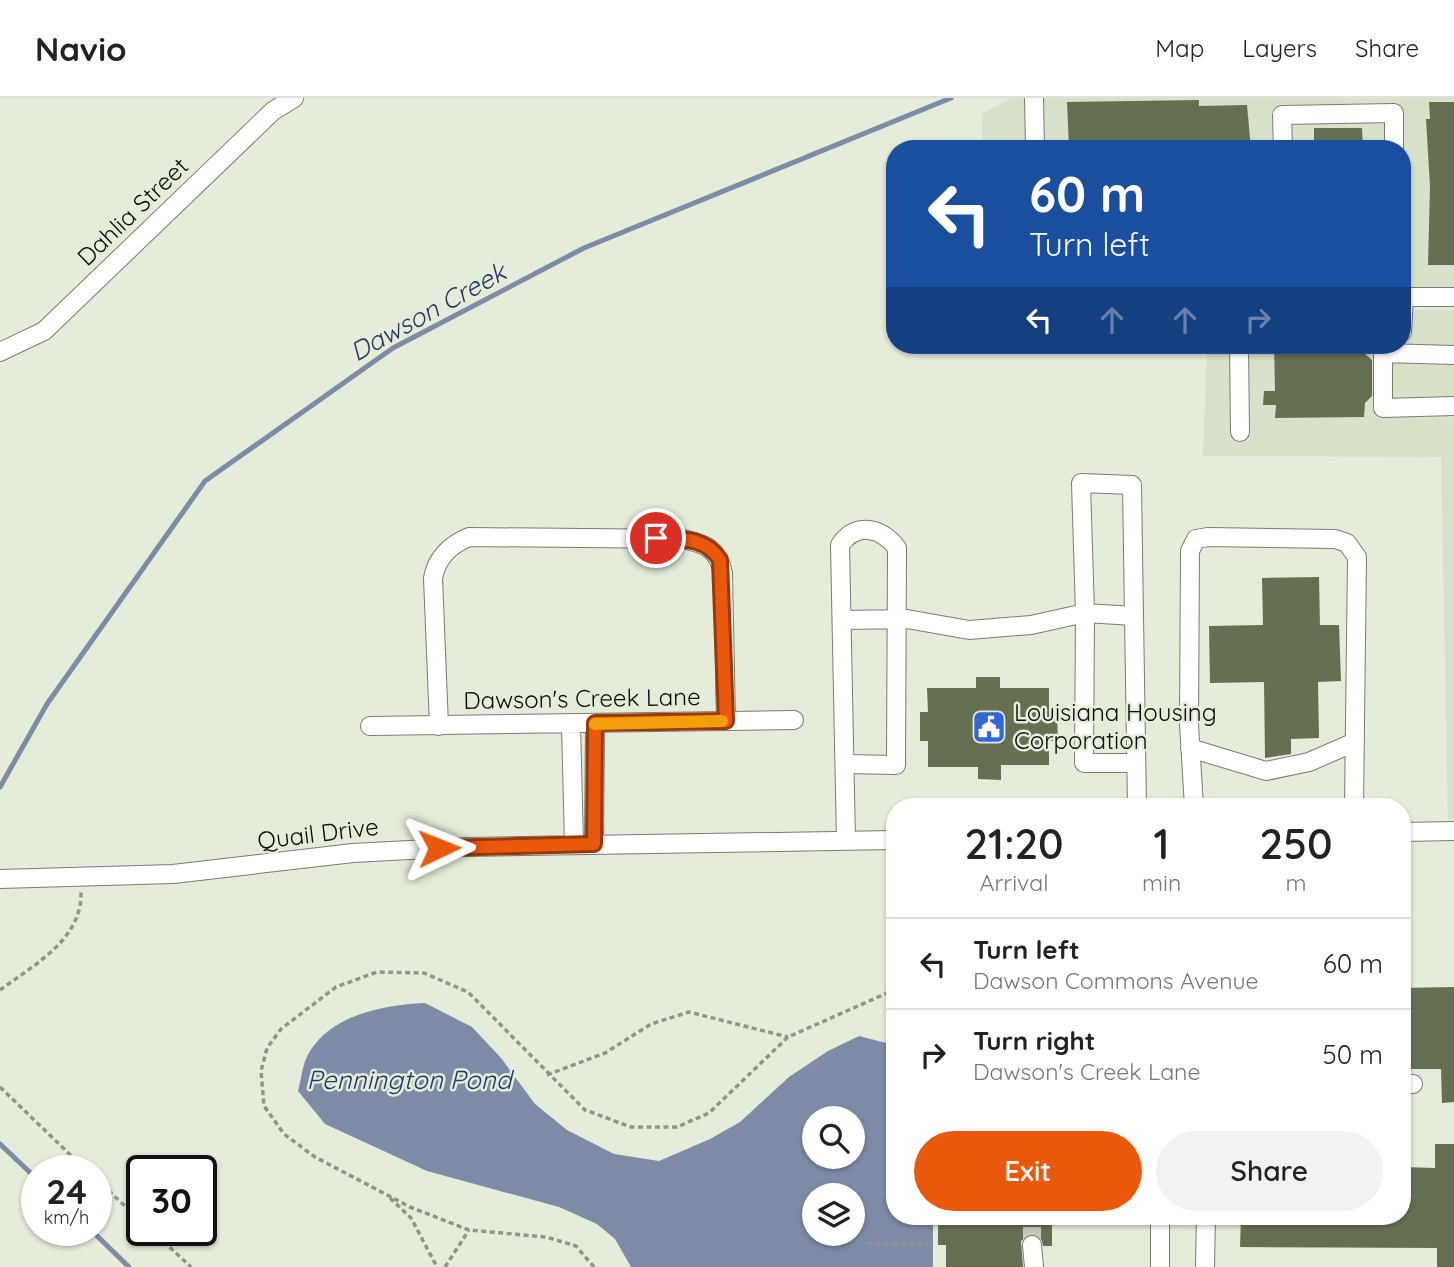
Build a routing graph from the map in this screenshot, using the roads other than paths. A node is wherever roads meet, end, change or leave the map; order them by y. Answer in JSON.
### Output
{"nodes":[{"id":1,"x":1034,"y":98,"type":"edge"},
{"id":2,"x":286,"y":99,"type":"edge"},
{"id":3,"x":1035,"y":140,"type":"edge"},
{"id":4,"x":1283,"y":140,"type":"edge"},
{"id":5,"x":1394,"y":140,"type":"edge"},
{"id":6,"x":1411,"y":297,"type":"edge"},
{"id":7,"x":1454,"y":297,"type":"edge"},
{"id":8,"x":1411,"y":351,"type":"edge"},
{"id":9,"x":0,"y":352,"type":"edge"},
{"id":10,"x":1239,"y":354,"type":"edge"},
{"id":11,"x":1387,"y":354,"type":"edge"},
{"id":12,"x":1454,"y":355,"type":"edge"},
{"id":13,"x":1454,"y":406,"type":"edge"},
{"id":14,"x":1240,"y":432,"type":"dead end"},
{"id":15,"x":1085,"y":613,"type":"junction"},
{"id":16,"x":1133,"y":616,"type":"junction"},
{"id":17,"x":897,"y":619,"type":"junction"},
{"id":18,"x":842,"y":620,"type":"junction"},
{"id":19,"x":794,"y":720,"type":"dead end"},
{"id":20,"x":726,"y":721,"type":"junction"},
{"id":21,"x":570,"y":723,"type":"junction"},
{"id":22,"x":595,"y":723,"type":"junction"},
{"id":23,"x":370,"y":726,"type":"dead end"},
{"id":24,"x":439,"y":726,"type":"junction"},
{"id":25,"x":1355,"y":742,"type":"junction"},
{"id":26,"x":1190,"y":748,"type":"junction"},
{"id":27,"x":1136,"y":763,"type":"junction"},
{"id":28,"x":845,"y":764,"type":"junction"},
{"id":29,"x":1137,"y":798,"type":"edge"},
{"id":30,"x":1193,"y":798,"type":"edge"},
{"id":31,"x":1354,"y":798,"type":"edge"},
{"id":32,"x":1454,"y":831,"type":"edge"},
{"id":33,"x":1411,"y":832,"type":"edge"},
{"id":34,"x":886,"y":839,"type":"edge"},
{"id":35,"x":846,"y":841,"type":"junction"},
{"id":36,"x":574,"y":844,"type":"junction"},
{"id":37,"x":594,"y":844,"type":"junction"},
{"id":38,"x":0,"y":879,"type":"edge"},
{"id":39,"x":1160,"y":1225,"type":"edge"},
{"id":40,"x":1206,"y":1225,"type":"edge"},
{"id":41,"x":1032,"y":1245,"type":"tunnel mouth"},
{"id":42,"x":1034,"y":1267,"type":"edge"},
{"id":43,"x":1160,"y":1267,"type":"edge"},
{"id":44,"x":1205,"y":1267,"type":"edge"}],
"edges":[{"from":1,"to":3,"type":"street"},
{"from":2,"to":9,"type":"street","name":"Dahlia Street"},
{"from":4,"to":5,"type":"street"},
{"from":6,"to":7,"type":"street"},
{"from":8,"to":12,"type":"street"},
{"from":10,"to":14,"type":"street"},
{"from":11,"to":13,"type":"street"},
{"from":15,"to":16,"type":"street"},
{"from":15,"to":16,"type":"street"},
{"from":15,"to":17,"type":"street"},
{"from":15,"to":27,"type":"street"},
{"from":16,"to":27,"type":"street"},
{"from":17,"to":18,"type":"street"},
{"from":17,"to":18,"type":"street"},
{"from":17,"to":28,"type":"street"},
{"from":18,"to":28,"type":"street"},
{"from":19,"to":20,"type":"street","name":"Dawson's Creek Lane"},
{"from":20,"to":22,"type":"street","name":"Dawson's Creek Lane"},
{"from":20,"to":24,"type":"street"},
{"from":21,"to":22,"type":"street","name":"Dawson's Creek Lane"},
{"from":21,"to":24,"type":"street","name":"Dawson's Creek Lane"},
{"from":21,"to":36,"type":"street"},
{"from":22,"to":37,"type":"street"},
{"from":23,"to":24,"type":"street","name":"Dawson's Creek Lane"},
{"from":25,"to":26,"type":"street"},
{"from":25,"to":26,"type":"street"},
{"from":25,"to":31,"type":"street"},
{"from":26,"to":30,"type":"street"},
{"from":27,"to":29,"type":"street"},
{"from":28,"to":35,"type":"street"},
{"from":32,"to":33,"type":"street"},
{"from":34,"to":35,"type":"street","name":"Quail Drive"},
{"from":35,"to":37,"type":"street","name":"Quail Drive"},
{"from":36,"to":37,"type":"street","name":"Quail Drive"},
{"from":36,"to":38,"type":"street","name":"Quail Drive"},
{"from":39,"to":43,"type":"street"},
{"from":40,"to":44,"type":"street"},
{"from":41,"to":42,"type":"street"}]}
